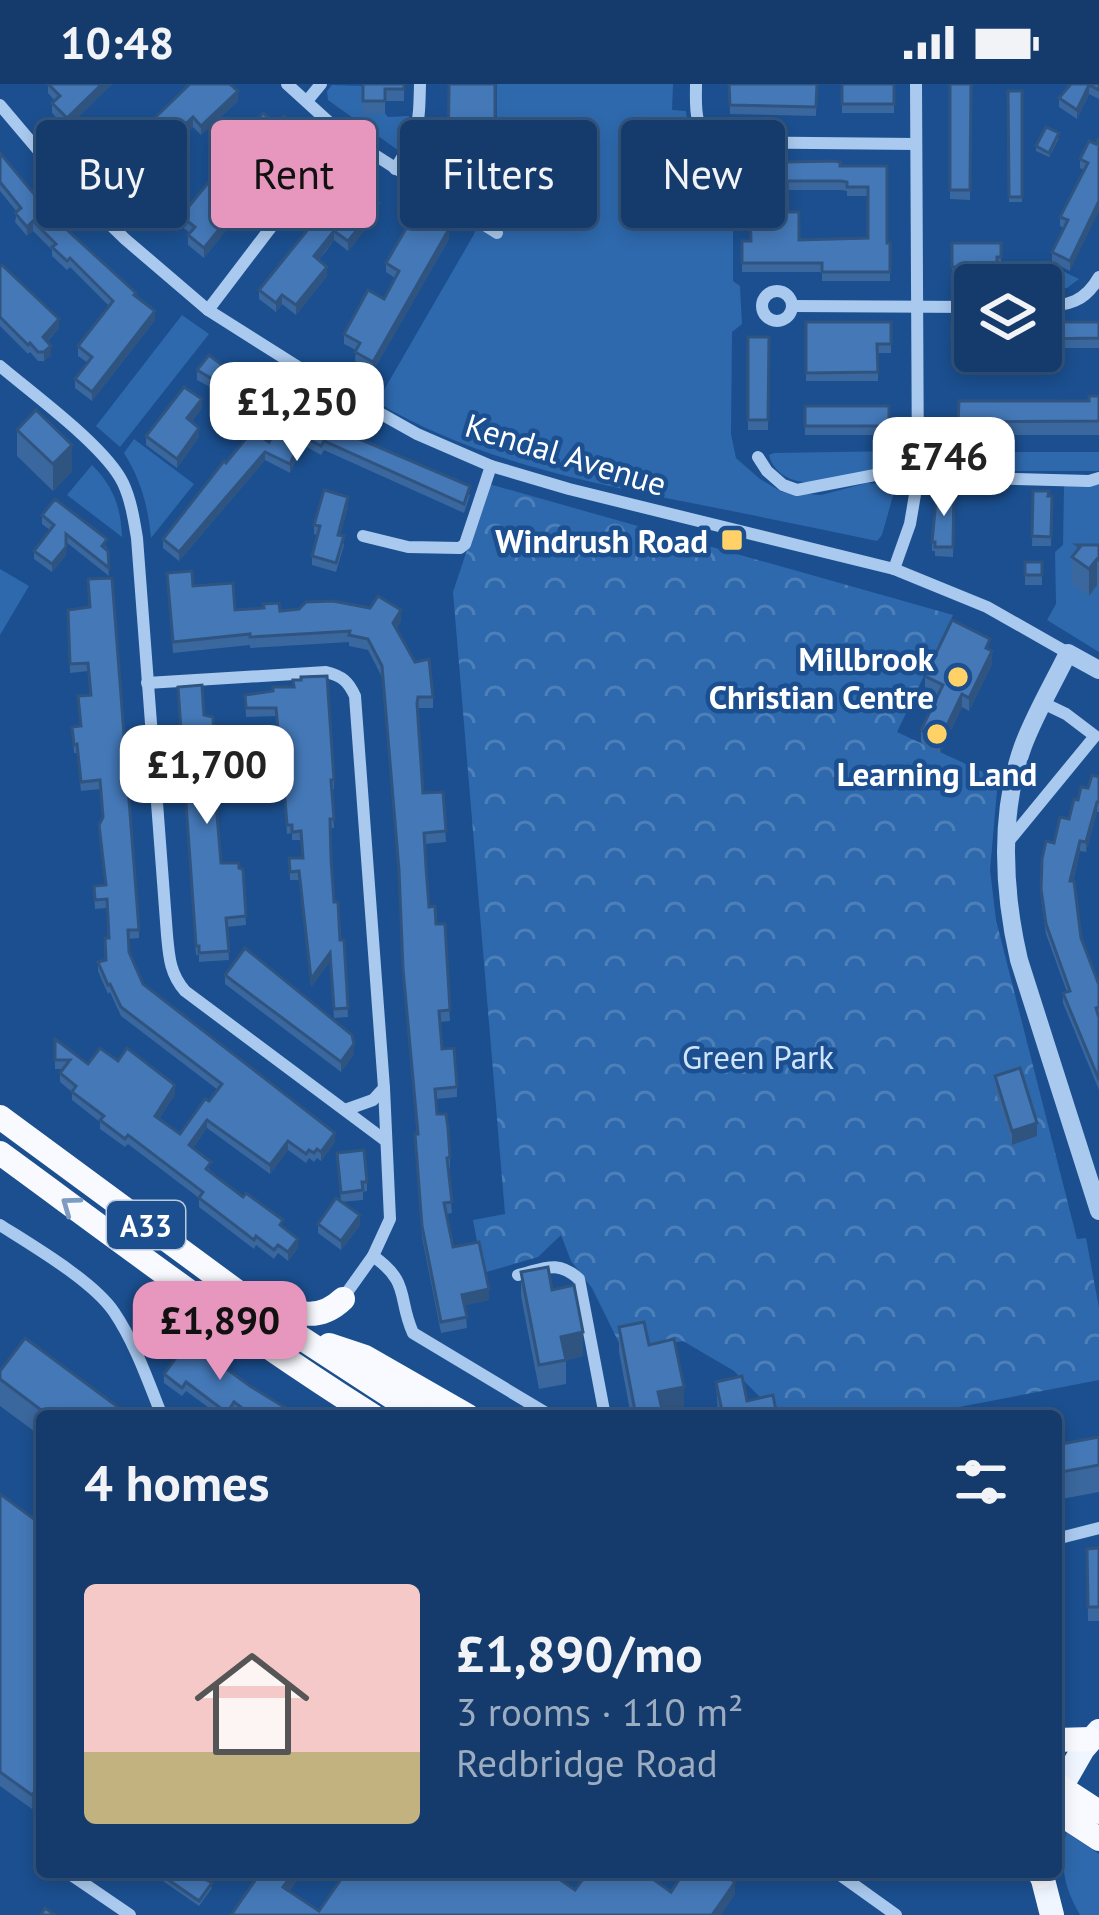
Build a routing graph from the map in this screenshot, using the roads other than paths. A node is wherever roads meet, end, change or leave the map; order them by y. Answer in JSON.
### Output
{"nodes":[{"id":1,"x":287,"y":84,"type":"edge"},
{"id":2,"x":321,"y":84,"type":"edge"},
{"id":3,"x":420,"y":84,"type":"edge"},
{"id":4,"x":696,"y":84,"type":"edge"},
{"id":5,"x":916,"y":84,"type":"edge"},
{"id":6,"x":307,"y":101,"type":"junction"},
{"id":7,"x":0,"y":105,"type":"edge"},
{"id":8,"x":327,"y":120,"type":"edge"},
{"id":9,"x":916,"y":144,"type":"junction"},
{"id":10,"x":376,"y":157,"type":"edge"},
{"id":11,"x":395,"y":169,"type":"junction"},
{"id":12,"x":270,"y":228,"type":"edge"},
{"id":13,"x":497,"y":233,"type":"dead end"},
{"id":14,"x":1099,"y":277,"type":"edge"},
{"id":15,"x":792,"y":306,"type":"dead end"},
{"id":16,"x":1062,"y":306,"type":"edge"},
{"id":17,"x":954,"y":307,"type":"edge"},
{"id":18,"x":918,"y":308,"type":"junction"},
{"id":19,"x":208,"y":310,"type":"junction"},
{"id":20,"x":0,"y":366,"type":"edge"},
{"id":21,"x":758,"y":457,"type":"dead end"},
{"id":22,"x":491,"y":466,"type":"junction"},
{"id":23,"x":918,"y":477,"type":"junction"},
{"id":24,"x":1099,"y":478,"type":"edge"},
{"id":25,"x":363,"y":536,"type":"dead end"},
{"id":26,"x":894,"y":569,"type":"junction"},
{"id":27,"x":1068,"y":653,"type":"junction"},
{"id":28,"x":1099,"y":670,"type":"edge"},
{"id":29,"x":147,"y":683,"type":"junction"},
{"id":30,"x":1043,"y":703,"type":"junction"},
{"id":31,"x":1097,"y":734,"type":"edge"},
{"id":32,"x":1008,"y":842,"type":"junction"},
{"id":33,"x":384,"y":1088,"type":"junction"},
{"id":34,"x":345,"y":1110,"type":"junction"},
{"id":35,"x":0,"y":1117,"type":"edge"},
{"id":36,"x":386,"y":1142,"type":"junction"},
{"id":37,"x":0,"y":1153,"type":"edge"},
{"id":38,"x":1099,"y":1210,"type":"edge"},
{"id":39,"x":6,"y":1229,"type":"edge"},
{"id":40,"x":373,"y":1256,"type":"junction"},
{"id":41,"x":518,"y":1275,"type":"edge"},
{"id":42,"x":239,"y":1293,"type":"junction"},
{"id":43,"x":343,"y":1299,"type":"junction"},
{"id":44,"x":292,"y":1332,"type":"junction"},
{"id":45,"x":365,"y":1357,"type":"junction"},
{"id":46,"x":160,"y":1410,"type":"edge"},
{"id":47,"x":363,"y":1410,"type":"edge"},
{"id":48,"x":412,"y":1410,"type":"edge"},
{"id":49,"x":458,"y":1410,"type":"edge"},
{"id":50,"x":541,"y":1410,"type":"edge"},
{"id":51,"x":604,"y":1410,"type":"edge"},
{"id":52,"x":1099,"y":1528,"type":"edge"},
{"id":53,"x":1062,"y":1537,"type":"edge"},
{"id":54,"x":1095,"y":1735,"type":"edge"},
{"id":55,"x":1062,"y":1739,"type":"edge"},
{"id":56,"x":1062,"y":1787,"type":"edge"},
{"id":57,"x":1062,"y":1788,"type":"edge"},
{"id":58,"x":1099,"y":1812,"type":"edge"},
{"id":59,"x":1062,"y":1815,"type":"edge"},
{"id":60,"x":1099,"y":1838,"type":"edge"},
{"id":61,"x":76,"y":1878,"type":"edge"},
{"id":62,"x":844,"y":1878,"type":"edge"},
{"id":63,"x":1041,"y":1878,"type":"edge"},
{"id":64,"x":130,"y":1915,"type":"edge"},
{"id":65,"x":896,"y":1915,"type":"edge"},
{"id":66,"x":1052,"y":1915,"type":"edge"}],
"edges":[{"from":1,"to":6,"type":"street"},
{"from":2,"to":6,"type":"street"},
{"from":3,"to":11,"type":"street"},
{"from":4,"to":9,"type":"street"},
{"from":5,"to":9,"type":"street"},
{"from":6,"to":8,"type":"street"},
{"from":7,"to":19,"type":"street","name":"Kendal Avenue"},
{"from":9,"to":18,"type":"street"},
{"from":10,"to":11,"type":"street"},
{"from":11,"to":13,"type":"street"},
{"from":12,"to":19,"type":"street"},
{"from":14,"to":16,"type":"street"},
{"from":15,"to":18,"type":"street"},
{"from":17,"to":18,"type":"street"},
{"from":18,"to":23,"type":"street"},
{"from":19,"to":22,"type":"street","name":"Kendal Avenue"},
{"from":20,"to":29,"type":"street"},
{"from":21,"to":23,"type":"street"},
{"from":22,"to":25,"type":"street"},
{"from":22,"to":26,"type":"street","name":"Kendal Avenue"},
{"from":23,"to":24,"type":"street"},
{"from":23,"to":26,"type":"street"},
{"from":26,"to":27,"type":"street","name":"Kendal Avenue"},
{"from":27,"to":28,"type":"street"},
{"from":27,"to":30,"type":"street"},
{"from":29,"to":33,"type":"street"},
{"from":29,"to":34,"type":"street"},
{"from":30,"to":31,"type":"street"},
{"from":30,"to":32,"type":"street"},
{"from":31,"to":32,"type":"street"},
{"from":32,"to":38,"type":"street"},
{"from":33,"to":34,"type":"street"},
{"from":33,"to":36,"type":"street"},
{"from":34,"to":36,"type":"street"},
{"from":35,"to":42,"type":"highway","number":"A33"},
{"from":36,"to":40,"type":"street"},
{"from":47,"to":37,"type":"highway","number":"A33","one_way":true},
{"from":39,"to":46,"type":"street"},
{"from":40,"to":43,"type":"street"},
{"from":40,"to":50,"type":"street"},
{"from":41,"to":51,"type":"street"},
{"from":42,"to":43,"type":"highway"},
{"from":42,"to":44,"type":"highway","number":"A33"},
{"from":43,"to":45,"type":"highway"},
{"from":44,"to":45,"type":"highway","number":"A33"},
{"from":44,"to":48,"type":"highway","number":"A33"},
{"from":45,"to":49,"type":"highway","number":"A33"},
{"from":52,"to":53,"type":"street"},
{"from":54,"to":55,"type":"highway"},
{"from":54,"to":56,"type":"main road"},
{"from":57,"to":58,"type":"highway"},
{"from":59,"to":60,"type":"highway"},
{"from":61,"to":64,"type":"street"},
{"from":62,"to":65,"type":"street"},
{"from":63,"to":66,"type":"main road"}]}
